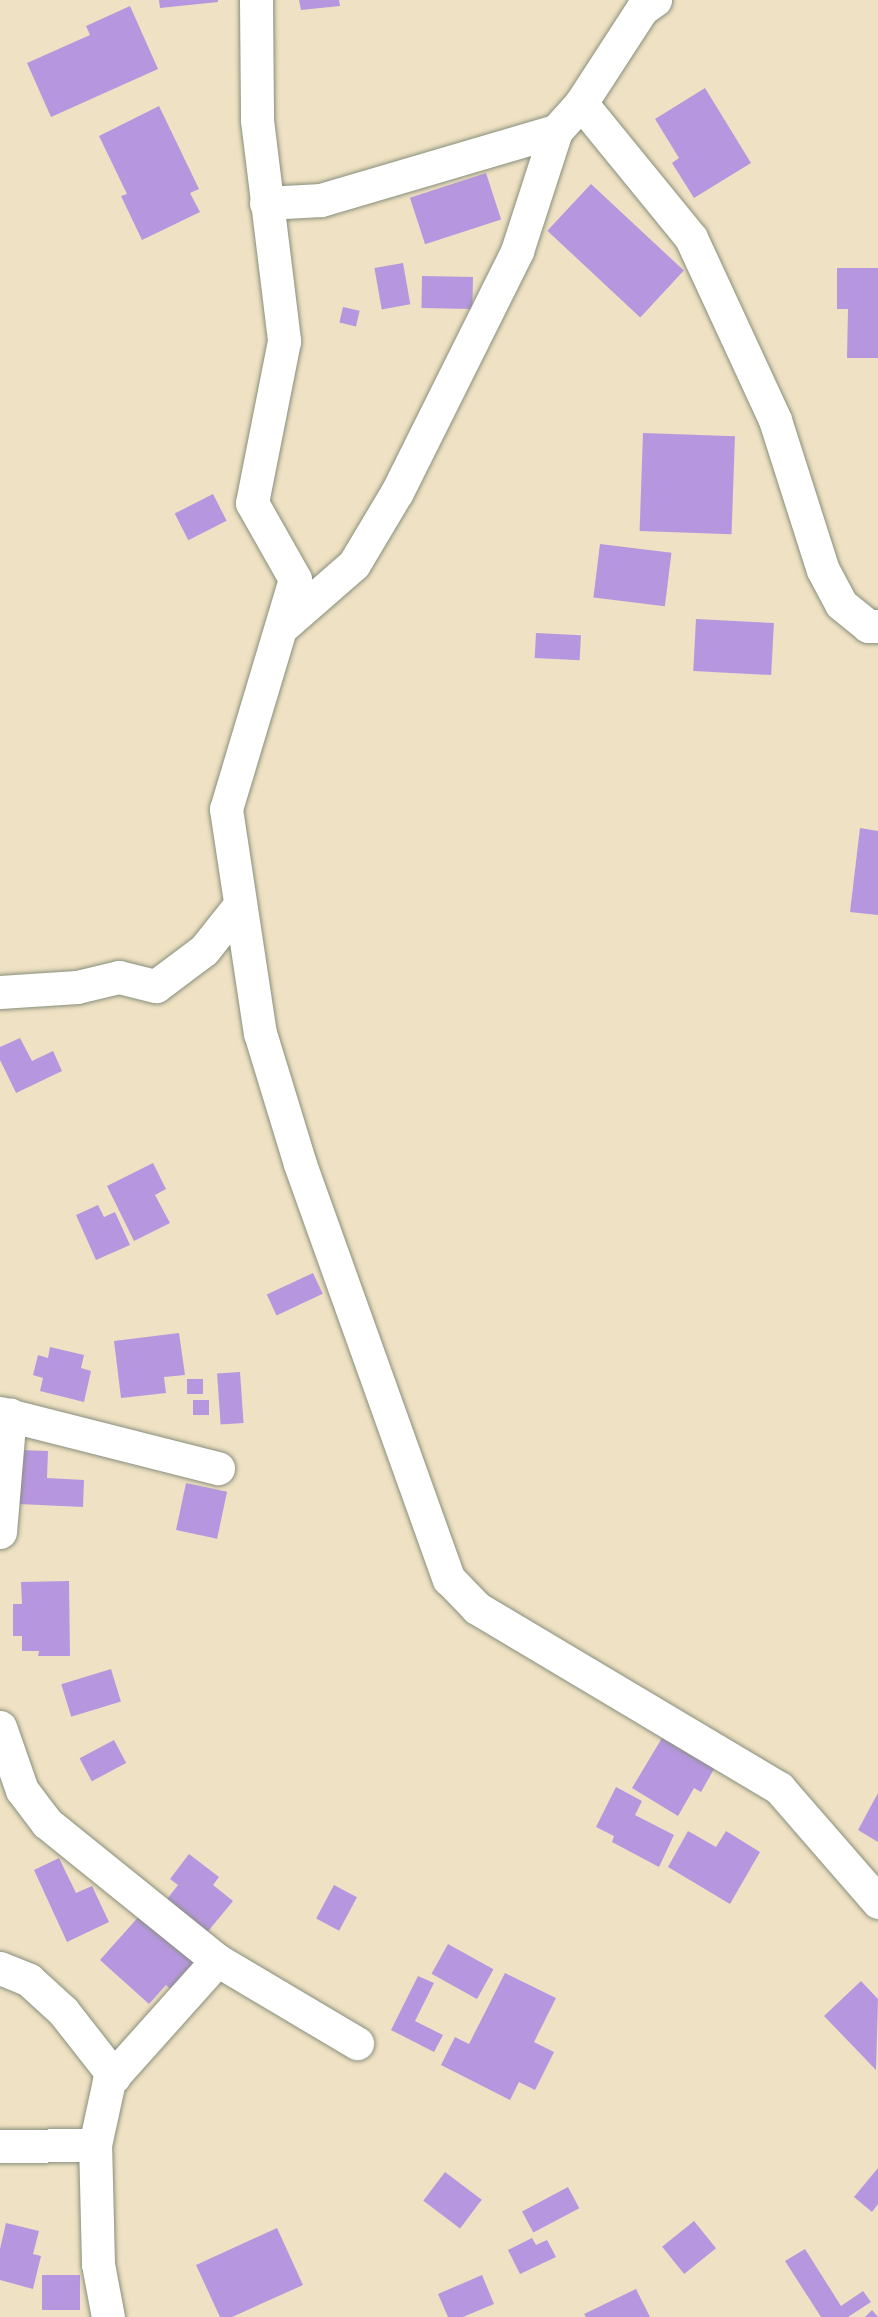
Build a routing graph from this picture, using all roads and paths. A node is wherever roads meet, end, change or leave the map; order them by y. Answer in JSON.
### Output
{"nodes":[{"id":1,"x":256,"y":0,"type":"edge"},
{"id":2,"x":655,"y":0,"type":"edge"},
{"id":3,"x":581,"y":103,"type":"junction"},
{"id":4,"x":556,"y":131,"type":"junction"},
{"id":5,"x":266,"y":203,"type":"junction"},
{"id":6,"x":283,"y":626,"type":"junction"},
{"id":7,"x":878,"y":626,"type":"edge"},
{"id":8,"x":239,"y":906,"type":"junction"},
{"id":9,"x":0,"y":992,"type":"edge"},
{"id":10,"x":5,"y":1414,"type":"edge"},
{"id":11,"x":218,"y":1468,"type":"dead end"},
{"id":12,"x":0,"y":1532,"type":"edge"},
{"id":13,"x":0,"y":1727,"type":"edge"},
{"id":14,"x":878,"y":1902,"type":"edge"},
{"id":15,"x":217,"y":1960,"type":"junction"},
{"id":16,"x":0,"y":1968,"type":"edge"},
{"id":17,"x":357,"y":2043,"type":"dead end"},
{"id":18,"x":114,"y":2076,"type":"junction"},
{"id":19,"x":95,"y":2145,"type":"junction"},
{"id":20,"x":0,"y":2146,"type":"edge"},
{"id":21,"x":108,"y":2317,"type":"edge"}],
"edges":[{"from":1,"to":5,"type":"street"},
{"from":2,"to":3,"type":"street"},
{"from":3,"to":4,"type":"street"},
{"from":3,"to":7,"type":"street"},
{"from":4,"to":5,"type":"street"},
{"from":4,"to":6,"type":"street"},
{"from":5,"to":6,"type":"street"},
{"from":6,"to":8,"type":"street"},
{"from":8,"to":9,"type":"street"},
{"from":8,"to":14,"type":"street"},
{"from":10,"to":11,"type":"street"},
{"from":10,"to":12,"type":"street"},
{"from":13,"to":15,"type":"street"},
{"from":15,"to":17,"type":"street"},
{"from":15,"to":18,"type":"street"},
{"from":16,"to":18,"type":"street"},
{"from":18,"to":19,"type":"street"},
{"from":19,"to":20,"type":"street"},
{"from":19,"to":21,"type":"street"}]}
